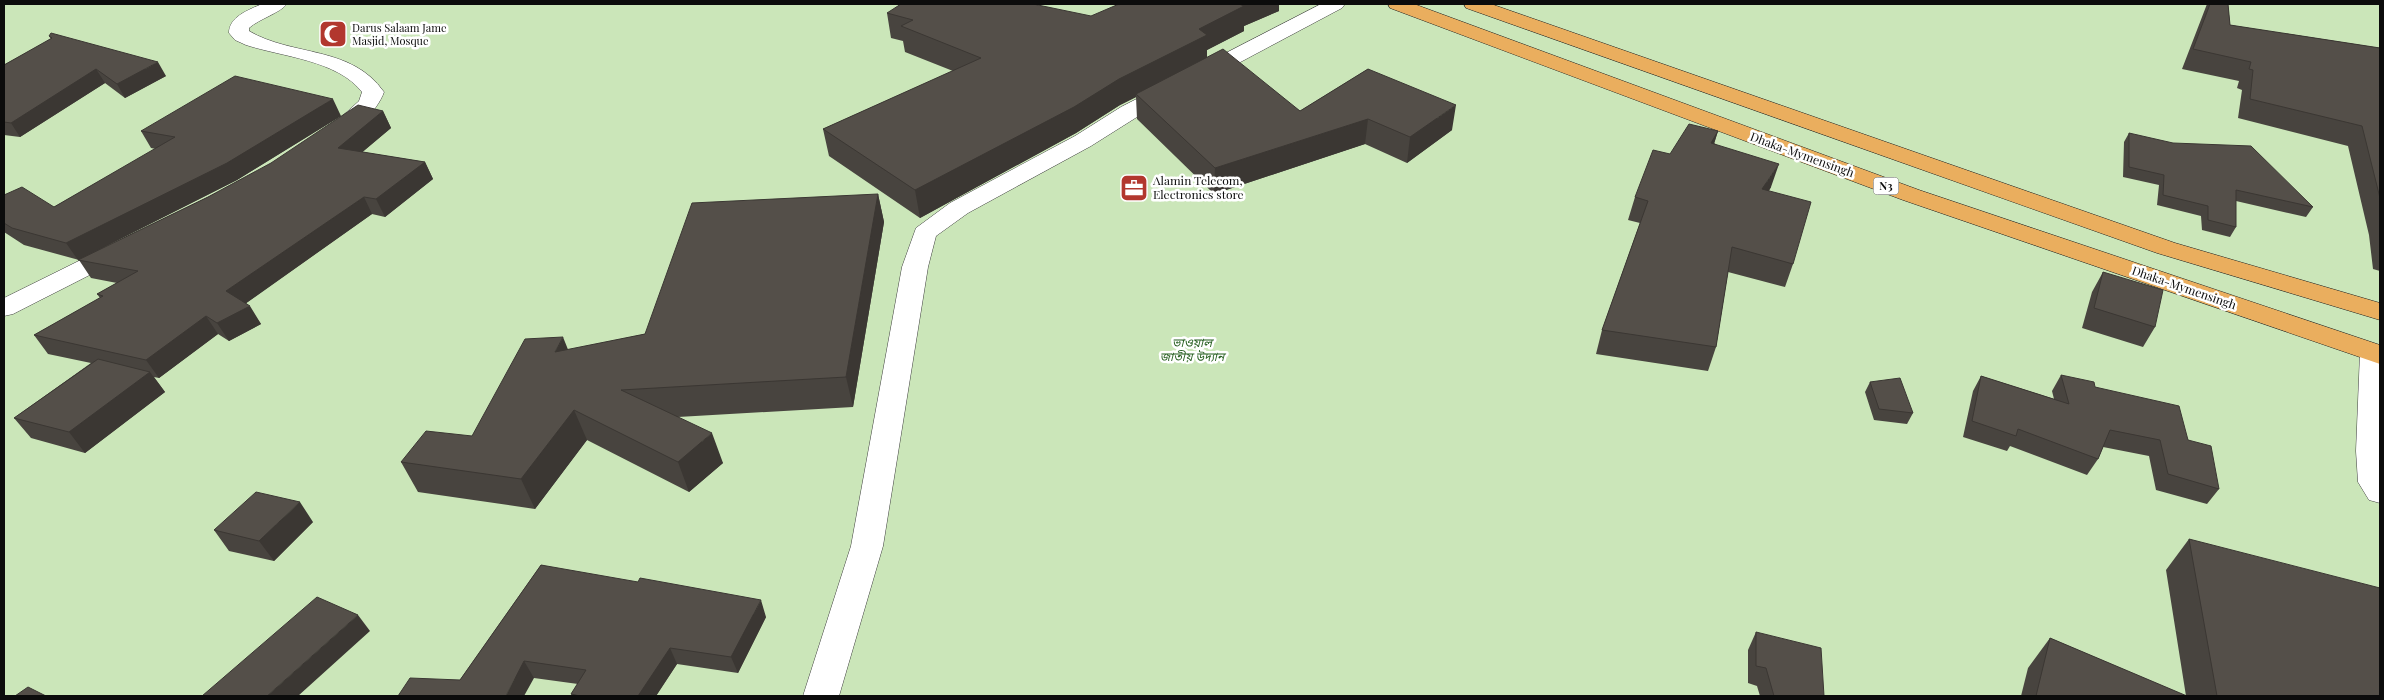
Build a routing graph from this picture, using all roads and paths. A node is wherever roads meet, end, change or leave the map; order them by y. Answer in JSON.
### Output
{"nodes":[{"id":1,"x":277,"y":4,"type":"edge"},
{"id":2,"x":1335,"y":4,"type":"edge"},
{"id":3,"x":1397,"y":4,"type":"edge"},
{"id":4,"x":1473,"y":4,"type":"edge"},
{"id":5,"x":322,"y":142,"type":"edge"},
{"id":6,"x":140,"y":241,"type":"edge"},
{"id":7,"x":4,"y":308,"type":"edge"},
{"id":8,"x":2380,"y":312,"type":"edge"},
{"id":9,"x":2377,"y":354,"type":"edge"},
{"id":10,"x":2380,"y":492,"type":"edge"},
{"id":11,"x":821,"y":696,"type":"edge"}],
"edges":[{"from":1,"to":5,"type":"street"},
{"from":2,"to":11,"type":"street"},
{"from":3,"to":9,"type":"highway","name":"Dhaka-Mymensingh","number":"N3"},
{"from":4,"to":8,"type":"highway"},
{"from":6,"to":7,"type":"street"},
{"from":9,"to":10,"type":"street"}]}
